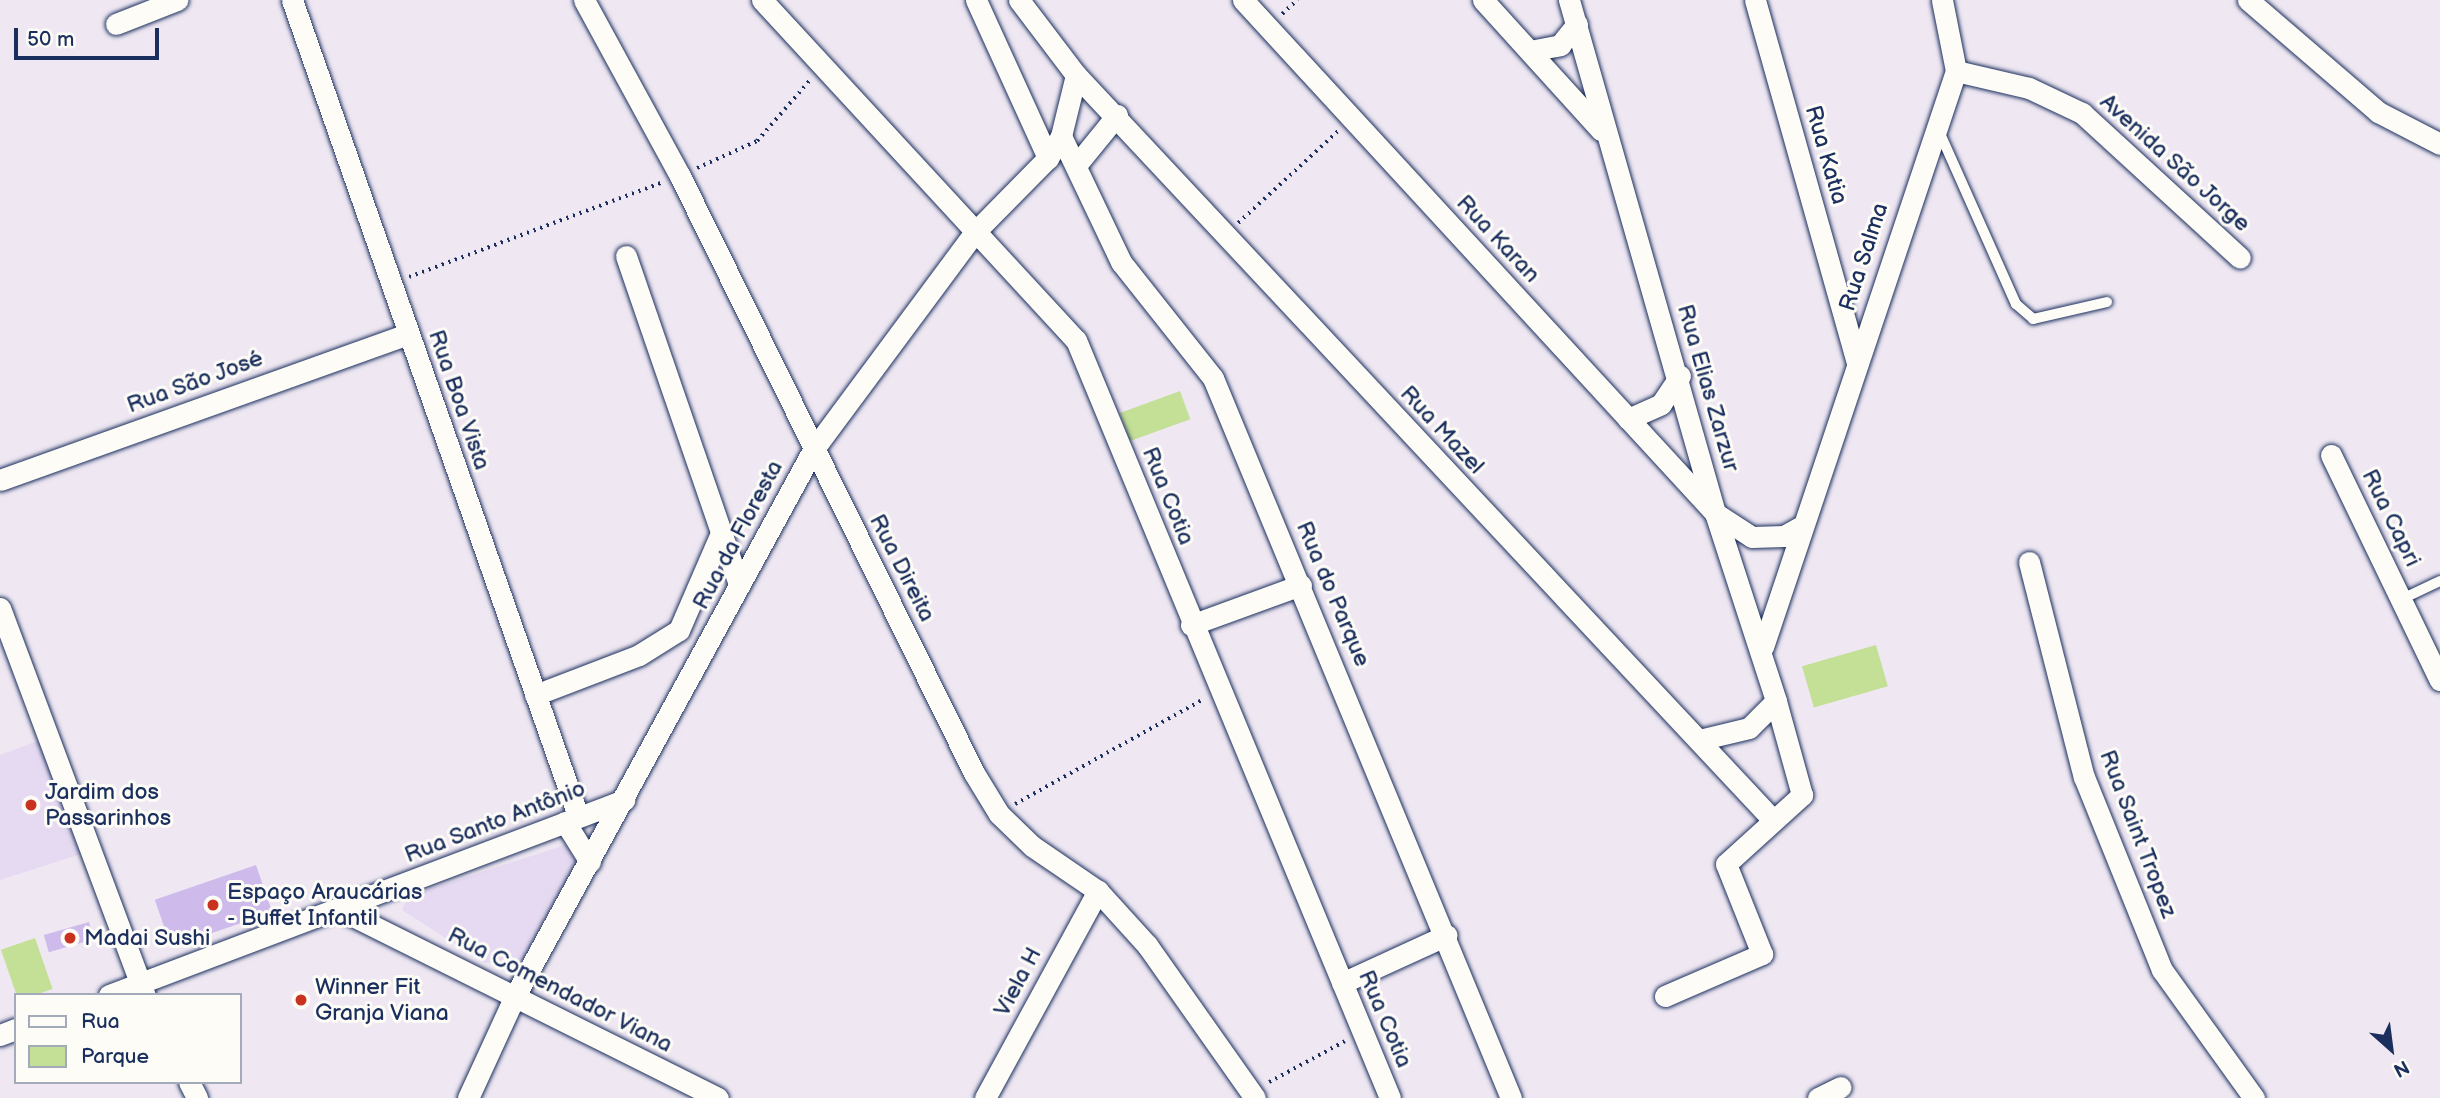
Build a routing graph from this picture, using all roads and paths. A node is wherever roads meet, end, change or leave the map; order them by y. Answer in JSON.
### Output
{"nodes":[{"id":1,"x":177,"y":0,"type":"edge"},
{"id":2,"x":292,"y":0,"type":"edge"},
{"id":3,"x":584,"y":0,"type":"edge"},
{"id":4,"x":762,"y":0,"type":"edge"},
{"id":5,"x":976,"y":0,"type":"edge"},
{"id":6,"x":1019,"y":0,"type":"edge"},
{"id":7,"x":1243,"y":0,"type":"edge"},
{"id":8,"x":1483,"y":0,"type":"edge"},
{"id":9,"x":1569,"y":0,"type":"edge"},
{"id":10,"x":1755,"y":0,"type":"edge"},
{"id":11,"x":1942,"y":0,"type":"edge"},
{"id":12,"x":2248,"y":0,"type":"edge"},
{"id":13,"x":116,"y":24,"type":"dead end"},
{"id":14,"x":1577,"y":24,"type":"junction"},
{"id":15,"x":1530,"y":51,"type":"junction"},
{"id":16,"x":823,"y":65,"type":"junction"},
{"id":17,"x":1956,"y":71,"type":"junction"},
{"id":18,"x":1076,"y":75,"type":"junction"},
{"id":19,"x":1117,"y":116,"type":"junction"},
{"id":20,"x":1352,"y":118,"type":"junction"},
{"id":21,"x":1936,"y":123,"type":"junction"},
{"id":22,"x":1605,"y":134,"type":"junction"},
{"id":23,"x":1061,"y":136,"type":"junction"},
{"id":24,"x":2440,"y":144,"type":"edge"},
{"id":25,"x":1048,"y":158,"type":"junction"},
{"id":26,"x":1078,"y":163,"type":"junction"},
{"id":27,"x":680,"y":176,"type":"junction"},
{"id":28,"x":974,"y":233,"type":"junction"},
{"id":29,"x":1224,"y":236,"type":"junction"},
{"id":30,"x":626,"y":256,"type":"dead end"},
{"id":31,"x":2240,"y":258,"type":"dead end"},
{"id":32,"x":391,"y":284,"type":"junction"},
{"id":33,"x":2107,"y":302,"type":"dead end"},
{"id":34,"x":408,"y":334,"type":"junction"},
{"id":35,"x":1857,"y":364,"type":"junction"},
{"id":36,"x":1679,"y":376,"type":"junction"},
{"id":37,"x":1628,"y":419,"type":"junction"},
{"id":38,"x":813,"y":450,"type":"junction"},
{"id":39,"x":2331,"y":455,"type":"dead end"},
{"id":40,"x":0,"y":480,"type":"edge"},
{"id":41,"x":1715,"y":513,"type":"junction"},
{"id":42,"x":1800,"y":527,"type":"junction"},
{"id":43,"x":721,"y":533,"type":"junction"},
{"id":44,"x":2029,"y":562,"type":"dead end"},
{"id":45,"x":2440,"y":581,"type":"edge"},
{"id":46,"x":739,"y":584,"type":"junction"},
{"id":47,"x":1301,"y":585,"type":"junction"},
{"id":48,"x":2402,"y":599,"type":"junction"},
{"id":49,"x":0,"y":608,"type":"edge"},
{"id":50,"x":1191,"y":625,"type":"junction"},
{"id":51,"x":1763,"y":647,"type":"junction"},
{"id":52,"x":2440,"y":680,"type":"edge"},
{"id":53,"x":1219,"y":692,"type":"junction"},
{"id":54,"x":535,"y":695,"type":"junction"},
{"id":55,"x":1776,"y":701,"type":"junction"},
{"id":56,"x":1699,"y":740,"type":"junction"},
{"id":57,"x":624,"y":800,"type":"junction"},
{"id":58,"x":999,"y":814,"type":"junction"},
{"id":59,"x":571,"y":819,"type":"junction"},
{"id":60,"x":1772,"y":819,"type":"junction"},
{"id":61,"x":590,"y":862,"type":"junction"},
{"id":62,"x":1098,"y":891,"type":"junction"},
{"id":63,"x":341,"y":910,"type":"junction"},
{"id":64,"x":1447,"y":935,"type":"junction"},
{"id":65,"x":1342,"y":984,"type":"junction"},
{"id":66,"x":143,"y":989,"type":"edge"},
{"id":67,"x":120,"y":993,"type":"edge"},
{"id":68,"x":515,"y":996,"type":"junction"},
{"id":69,"x":1665,"y":996,"type":"dead end"},
{"id":70,"x":1362,"y":1031,"type":"junction"},
{"id":71,"x":1840,"y":1087,"type":"dead end"},
{"id":72,"x":1252,"y":1095,"type":"edge"},
{"id":73,"x":468,"y":1098,"type":"edge"},
{"id":74,"x":718,"y":1098,"type":"edge"},
{"id":75,"x":985,"y":1098,"type":"edge"},
{"id":76,"x":1390,"y":1098,"type":"edge"},
{"id":77,"x":1511,"y":1098,"type":"edge"},
{"id":78,"x":1818,"y":1098,"type":"edge"},
{"id":79,"x":2255,"y":1098,"type":"edge"}],
"edges":[{"from":1,"to":13,"type":"street"},
{"from":2,"to":32,"type":"street","name":"Rua Boa Vista"},
{"from":3,"to":27,"type":"street","name":"Rua Direita"},
{"from":4,"to":16,"type":"street","name":"Rua Cotia"},
{"from":5,"to":25,"type":"street"},
{"from":6,"to":18,"type":"street","name":"Rua Mazel"},
{"from":7,"to":20,"type":"street","name":"Rua Karan"},
{"from":8,"to":15,"type":"street"},
{"from":9,"to":14,"type":"street","name":"Rua Elias Zarzur"},
{"from":10,"to":35,"type":"street","name":"Rua Katia"},
{"from":11,"to":17,"type":"street"},
{"from":12,"to":24,"type":"street"},
{"from":14,"to":15,"type":"street"},
{"from":14,"to":22,"type":"street","name":"Rua Elias Zarzur"},
{"from":15,"to":22,"type":"street"},
{"from":16,"to":27,"type":"path"},
{"from":16,"to":28,"type":"street","name":"Rua Cotia"},
{"from":17,"to":21,"type":"street","name":"Rua Salma"},
{"from":17,"to":31,"type":"street","name":"Avenida São Jorge"},
{"from":18,"to":19,"type":"street","name":"Rua Mazel"},
{"from":18,"to":23,"type":"street","name":"Rua da Floresta"},
{"from":19,"to":26,"type":"street"},
{"from":19,"to":29,"type":"street","name":"Rua Mazel"},
{"from":20,"to":29,"type":"path"},
{"from":20,"to":37,"type":"street","name":"Rua Karan"},
{"from":21,"to":33,"type":"lane"},
{"from":21,"to":35,"type":"street","name":"Rua Salma"},
{"from":22,"to":36,"type":"street","name":"Rua Elias Zarzur"},
{"from":23,"to":25,"type":"street","name":"Rua da Floresta"},
{"from":23,"to":26,"type":"street","name":"Rua do Parque"},
{"from":25,"to":28,"type":"street","name":"Rua da Floresta"},
{"from":26,"to":47,"type":"street","name":"Rua do Parque"},
{"from":27,"to":32,"type":"path"},
{"from":27,"to":38,"type":"street","name":"Rua Direita"},
{"from":28,"to":38,"type":"street","name":"Rua da Floresta"},
{"from":28,"to":50,"type":"street","name":"Rua Cotia"},
{"from":29,"to":56,"type":"street","name":"Rua Mazel"},
{"from":30,"to":43,"type":"street"},
{"from":32,"to":34,"type":"street","name":"Rua Boa Vista"},
{"from":34,"to":40,"type":"street","name":"Rua São José"},
{"from":34,"to":54,"type":"street","name":"Rua Boa Vista"},
{"from":35,"to":42,"type":"street","name":"Rua Salma"},
{"from":36,"to":37,"type":"street"},
{"from":36,"to":41,"type":"street","name":"Rua Elias Zarzur"},
{"from":37,"to":41,"type":"street","name":"Rua Karan"},
{"from":38,"to":46,"type":"street","name":"Rua da Floresta"},
{"from":38,"to":58,"type":"street","name":"Rua Direita"},
{"from":39,"to":48,"type":"street","name":"Rua Capri"},
{"from":41,"to":42,"type":"street"},
{"from":41,"to":51,"type":"street","name":"Rua Elias Zarzur"},
{"from":42,"to":51,"type":"street","name":"Rua Salma"},
{"from":43,"to":46,"type":"street"},
{"from":43,"to":54,"type":"street"},
{"from":44,"to":79,"type":"street","name":"Rua Saint Tropez"},
{"from":45,"to":48,"type":"lane"},
{"from":46,"to":57,"type":"street","name":"Rua da Floresta"},
{"from":47,"to":50,"type":"street"},
{"from":47,"to":64,"type":"street","name":"Rua do Parque"},
{"from":48,"to":52,"type":"street","name":"Rua Capri"},
{"from":49,"to":66,"type":"street"},
{"from":50,"to":53,"type":"street","name":"Rua Cotia"},
{"from":51,"to":55,"type":"street","name":"Rua Elias Zarzur"},
{"from":53,"to":58,"type":"path"},
{"from":53,"to":65,"type":"street","name":"Rua Cotia"},
{"from":54,"to":59,"type":"street","name":"Rua Boa Vista"},
{"from":55,"to":56,"type":"street"},
{"from":55,"to":60,"type":"street","name":"Rua Elias Zarzur"},
{"from":56,"to":60,"type":"street","name":"Rua Mazel"},
{"from":57,"to":59,"type":"street","name":"Rua Santo Antônio"},
{"from":57,"to":61,"type":"street","name":"Rua da Floresta"},
{"from":58,"to":62,"type":"street","name":"Rua Direita"},
{"from":59,"to":61,"type":"street","name":"Rua Boa Vista"},
{"from":59,"to":63,"type":"street","name":"Rua Santo Antônio"},
{"from":60,"to":69,"type":"street","name":"Rua Elias Zarzur"},
{"from":61,"to":68,"type":"street","name":"Rua da Floresta"},
{"from":62,"to":72,"type":"street","name":"Rua Direita"},
{"from":62,"to":75,"type":"street","name":"Viela H"},
{"from":63,"to":66,"type":"street","name":"Rua Santo Antônio"},
{"from":63,"to":68,"type":"street","name":"Rua Comendador Viana"},
{"from":64,"to":65,"type":"street"},
{"from":64,"to":77,"type":"street","name":"Rua do Parque"},
{"from":65,"to":70,"type":"street","name":"Rua Cotia"},
{"from":66,"to":67,"type":"street","name":"Rua Santo Antônio"},
{"from":68,"to":73,"type":"street","name":"Rua da Floresta"},
{"from":68,"to":74,"type":"street","name":"Rua Comendador Viana"},
{"from":70,"to":72,"type":"path"},
{"from":70,"to":76,"type":"street","name":"Rua Cotia"},
{"from":71,"to":78,"type":"street"}]}
